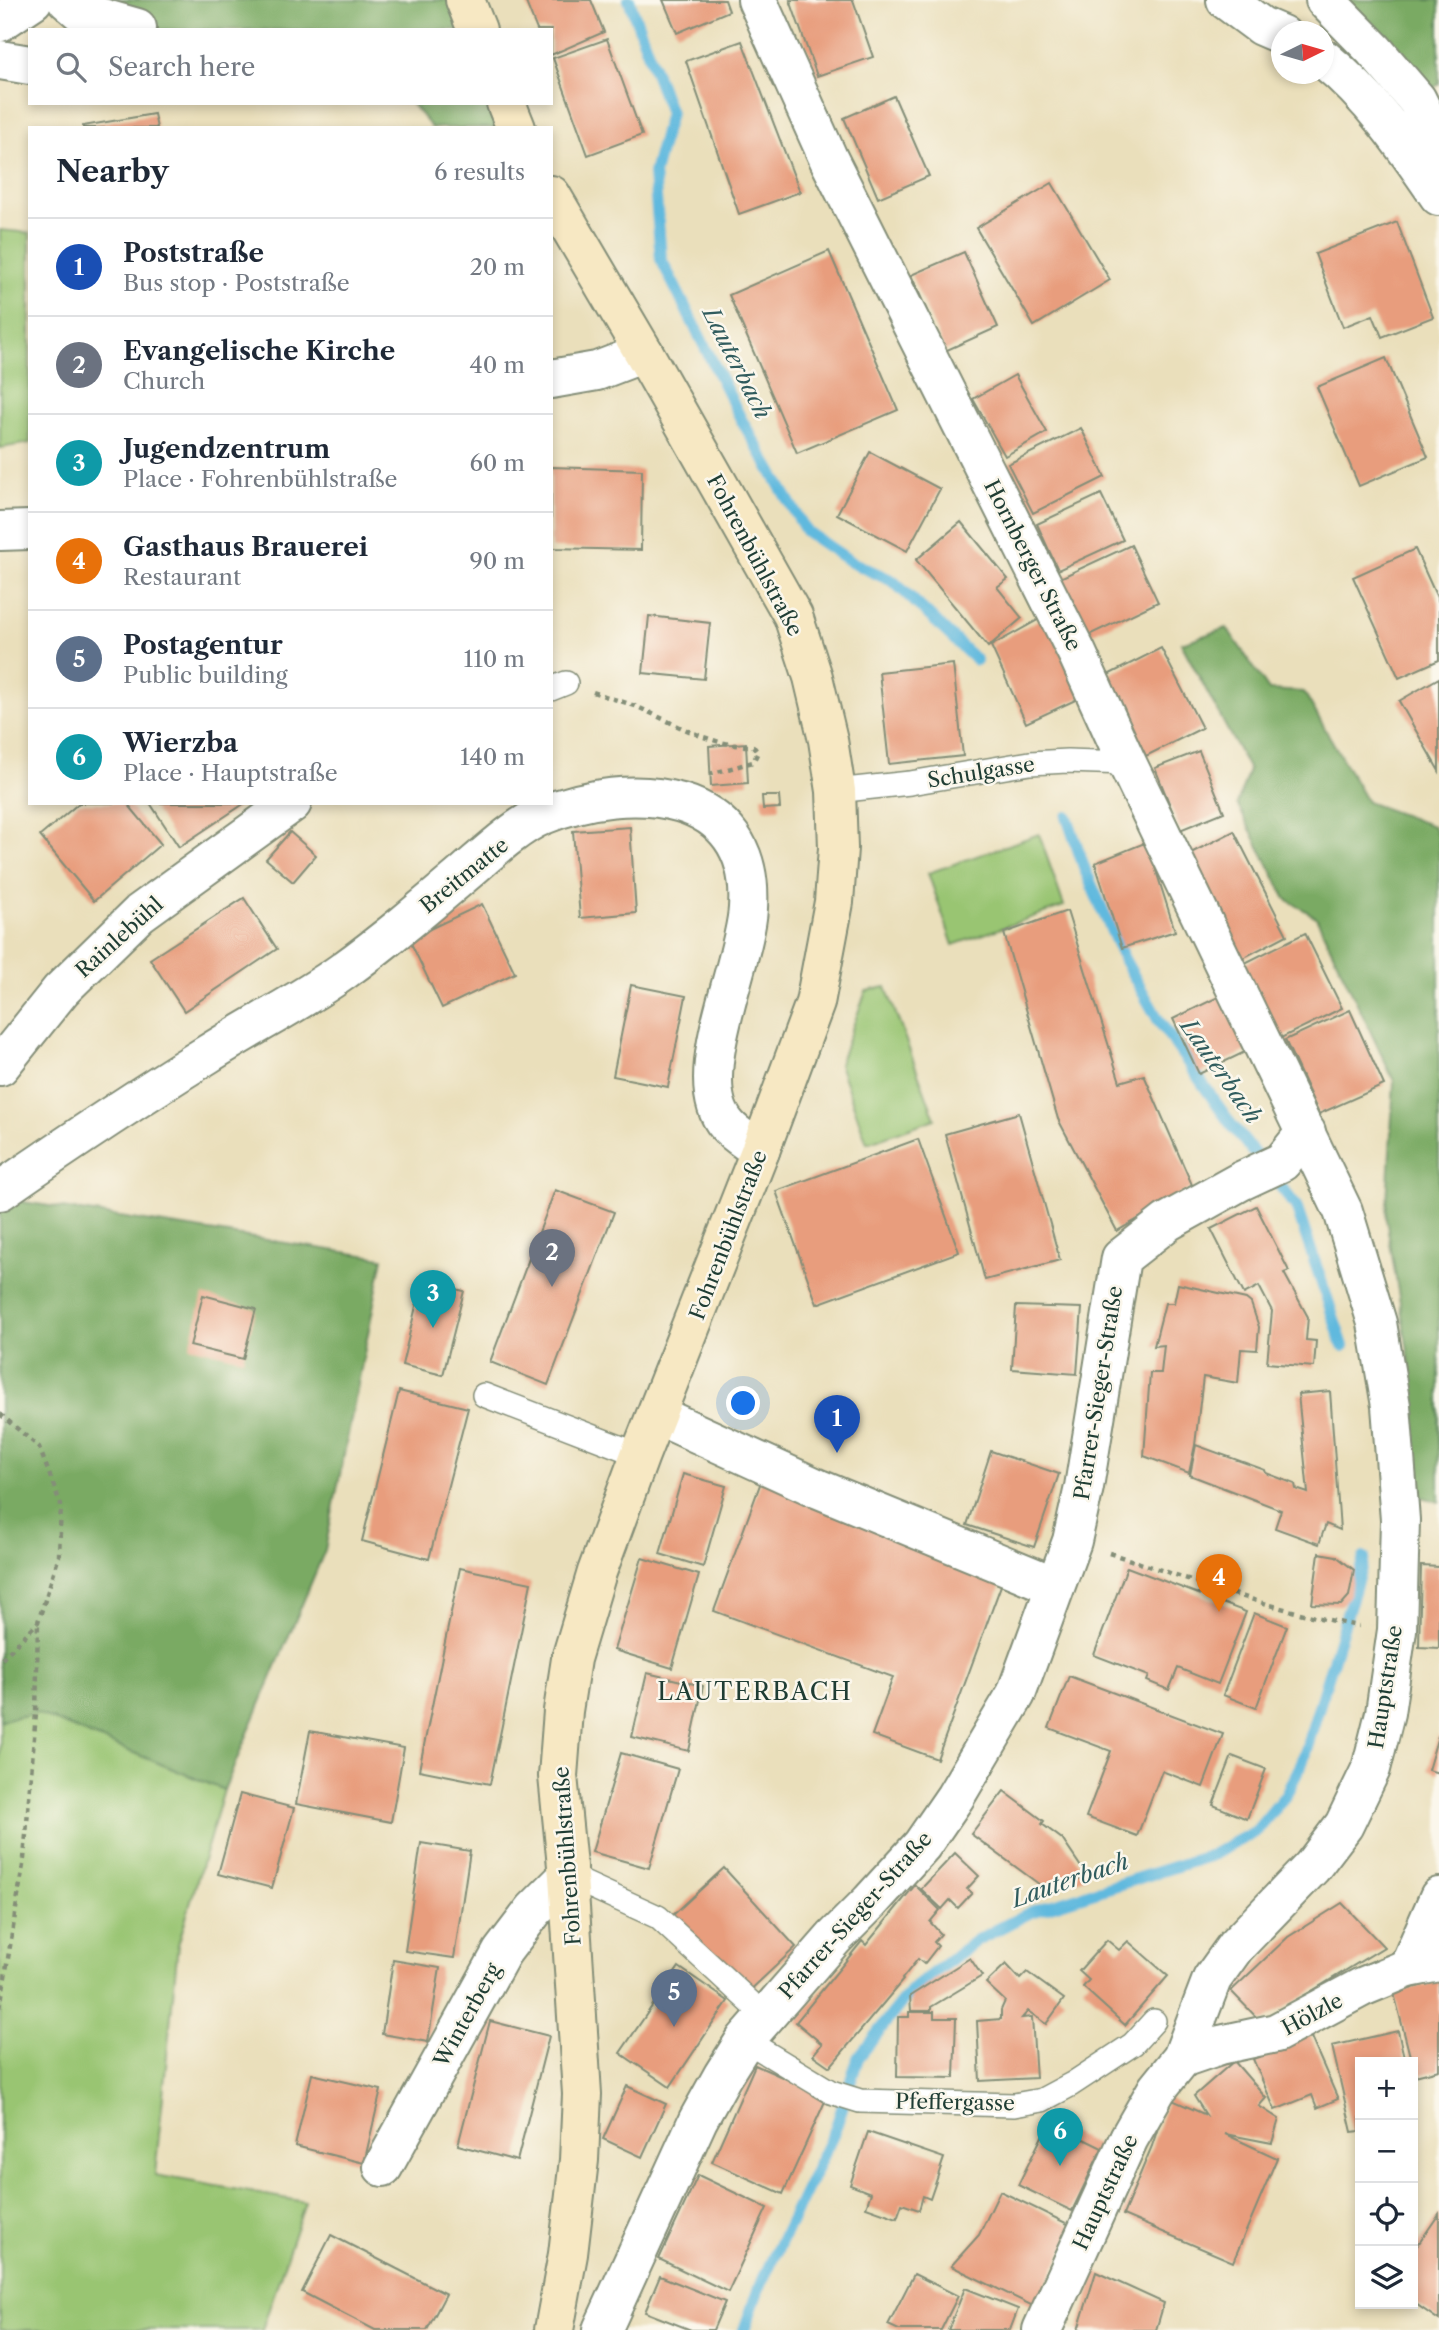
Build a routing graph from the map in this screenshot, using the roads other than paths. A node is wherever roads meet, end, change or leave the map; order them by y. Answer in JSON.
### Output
{"nodes":[{"id":1,"x":33,"y":0,"type":"edge"},
{"id":2,"x":67,"y":0,"type":"edge"},
{"id":3,"x":465,"y":0,"type":"edge"},
{"id":4,"x":757,"y":0,"type":"edge"},
{"id":5,"x":1226,"y":0,"type":"edge"},
{"id":6,"x":1325,"y":0,"type":"edge"},
{"id":7,"x":142,"y":19,"type":"edge"},
{"id":8,"x":0,"y":22,"type":"edge"},
{"id":9,"x":476,"y":28,"type":"edge"},
{"id":10,"x":1271,"y":30,"type":"edge"},
{"id":11,"x":0,"y":60,"type":"edge"},
{"id":12,"x":28,"y":65,"type":"edge"},
{"id":13,"x":1334,"y":67,"type":"edge"},
{"id":14,"x":507,"y":105,"type":"edge"},
{"id":15,"x":515,"y":126,"type":"edge"},
{"id":16,"x":1439,"y":145,"type":"edge"},
{"id":17,"x":1439,"y":196,"type":"edge"},
{"id":18,"x":553,"y":198,"type":"edge"},
{"id":19,"x":644,"y":352,"type":"junction"},
{"id":20,"x":553,"y":379,"type":"edge"},
{"id":21,"x":28,"y":530,"type":"edge"},
{"id":22,"x":0,"y":531,"type":"edge"},
{"id":23,"x":1127,"y":763,"type":"junction"},
{"id":24,"x":836,"y":791,"type":"junction"},
{"id":25,"x":289,"y":805,"type":"edge"},
{"id":26,"x":0,"y":1066,"type":"edge"},
{"id":27,"x":1306,"y":1132,"type":"junction"},
{"id":28,"x":760,"y":1151,"type":"junction"},
{"id":29,"x":0,"y":1191,"type":"edge"},
{"id":30,"x":484,"y":1395,"type":"dead end"},
{"id":31,"x":657,"y":1415,"type":"junction"},
{"id":32,"x":640,"y":1455,"type":"junction"},
{"id":33,"x":1055,"y":1586,"type":"junction"},
{"id":34,"x":568,"y":1876,"type":"junction"},
{"id":35,"x":1439,"y":1896,"type":"edge"},
{"id":36,"x":1423,"y":1965,"type":"edge"},
{"id":37,"x":1154,"y":2021,"type":"dead end"},
{"id":38,"x":755,"y":2028,"type":"junction"},
{"id":39,"x":1182,"y":2058,"type":"junction"},
{"id":40,"x":383,"y":2167,"type":"dead end"},
{"id":41,"x":554,"y":2330,"type":"edge"},
{"id":42,"x":602,"y":2330,"type":"edge"},
{"id":43,"x":1042,"y":2330,"type":"edge"}],
"edges":[{"from":1,"to":8,"type":"street"},
{"from":2,"to":7,"type":"street"},
{"from":3,"to":9,"type":"main road"},
{"from":4,"to":23,"type":"street","name":"Hornberger Straße"},
{"from":5,"to":10,"type":"street"},
{"from":6,"to":16,"type":"street"},
{"from":11,"to":12,"type":"street"},
{"from":13,"to":17,"type":"street"},
{"from":14,"to":15,"type":"main road"},
{"from":18,"to":19,"type":"main road","name":"Fohrenbühlstraße"},
{"from":19,"to":20,"type":"street"},
{"from":19,"to":24,"type":"main road","name":"Fohrenbühlstraße"},
{"from":21,"to":22,"type":"street"},
{"from":23,"to":24,"type":"lane","name":"Schulgasse"},
{"from":23,"to":27,"type":"street","name":"Hornberger Straße"},
{"from":24,"to":28,"type":"main road","name":"Fohrenbühlstraße"},
{"from":25,"to":26,"type":"street","name":"Rainlebühl"},
{"from":27,"to":33,"type":"street","name":"Pfarrer-Sieger-Straße"},
{"from":27,"to":39,"type":"street","name":"Hauptstraße"},
{"from":28,"to":29,"type":"street","name":"Breitmatte"},
{"from":28,"to":31,"type":"main road","name":"Fohrenbühlstraße"},
{"from":30,"to":32,"type":"lane"},
{"from":31,"to":32,"type":"main road","name":"Fohrenbühlstraße"},
{"from":31,"to":33,"type":"street"},
{"from":32,"to":34,"type":"main road","name":"Fohrenbühlstraße"},
{"from":33,"to":38,"type":"street","name":"Pfarrer-Sieger-Straße"},
{"from":34,"to":38,"type":"lane","name":"Pfeffergasse"},
{"from":34,"to":40,"type":"street","name":"Winterberg"},
{"from":34,"to":41,"type":"main road","name":"Fohrenbühlstraße"},
{"from":35,"to":36,"type":"street"},
{"from":36,"to":39,"type":"street","name":"Hölzle"},
{"from":37,"to":38,"type":"lane","name":"Pfeffergasse"},
{"from":38,"to":42,"type":"street","name":"Pfarrer-Sieger-Straße"},
{"from":39,"to":43,"type":"street","name":"Hauptstraße"}]}
